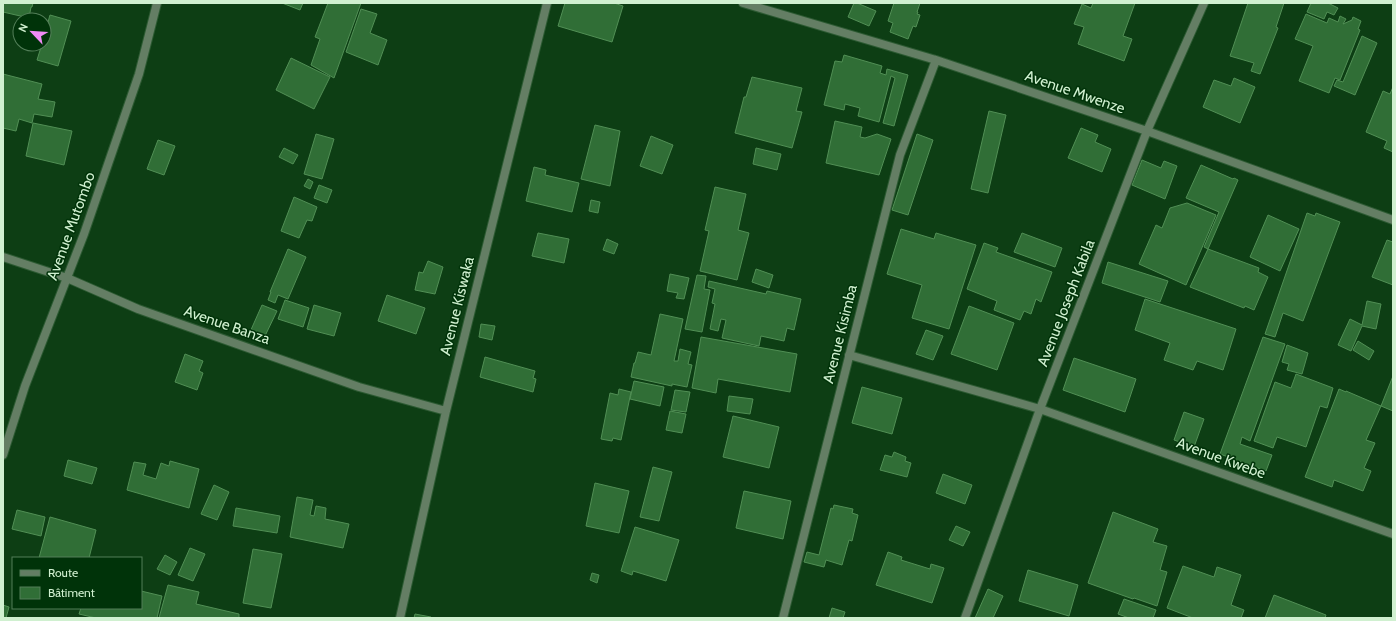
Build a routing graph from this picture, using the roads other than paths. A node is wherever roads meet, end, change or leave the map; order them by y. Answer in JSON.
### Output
{"nodes":[{"id":1,"x":157,"y":3,"type":"edge"},
{"id":2,"x":547,"y":3,"type":"edge"},
{"id":3,"x":743,"y":3,"type":"edge"},
{"id":4,"x":1204,"y":3,"type":"edge"},
{"id":5,"x":936,"y":60,"type":"junction"},
{"id":6,"x":1147,"y":131,"type":"junction"},
{"id":7,"x":1393,"y":220,"type":"edge"},
{"id":8,"x":3,"y":256,"type":"edge"},
{"id":9,"x":67,"y":278,"type":"junction"},
{"id":10,"x":849,"y":355,"type":"junction"},
{"id":11,"x":1040,"y":409,"type":"junction"},
{"id":12,"x":446,"y":411,"type":"junction"},
{"id":13,"x":3,"y":455,"type":"edge"},
{"id":14,"x":1393,"y":534,"type":"edge"},
{"id":15,"x":400,"y":618,"type":"edge"},
{"id":16,"x":783,"y":618,"type":"edge"},
{"id":17,"x":964,"y":618,"type":"edge"}],
"edges":[{"from":1,"to":9,"type":"street","name":"Avenue Mutombo"},
{"from":2,"to":12,"type":"street","name":"Avenue Kiswaka"},
{"from":3,"to":5,"type":"street","name":"Avenue Mwenze"},
{"from":4,"to":6,"type":"street","name":"Avenue Joseph Kabila"},
{"from":5,"to":6,"type":"street","name":"Avenue Mwenze"},
{"from":5,"to":10,"type":"street","name":"Avenue Kisimba"},
{"from":6,"to":7,"type":"street","name":"Avenue Mwenze"},
{"from":6,"to":11,"type":"street","name":"Avenue Joseph Kabila"},
{"from":8,"to":9,"type":"street","name":"Avenue Banza"},
{"from":9,"to":12,"type":"street","name":"Avenue Banza"},
{"from":9,"to":13,"type":"street","name":"Avenue Mutombo"},
{"from":10,"to":11,"type":"street","name":"Avenue Kwebe"},
{"from":10,"to":16,"type":"street","name":"Avenue Kisimba"},
{"from":11,"to":14,"type":"street","name":"Avenue Kwebe"},
{"from":11,"to":17,"type":"street","name":"Avenue Joseph Kabila"},
{"from":12,"to":15,"type":"street","name":"Avenue Kiswaka"}]}
